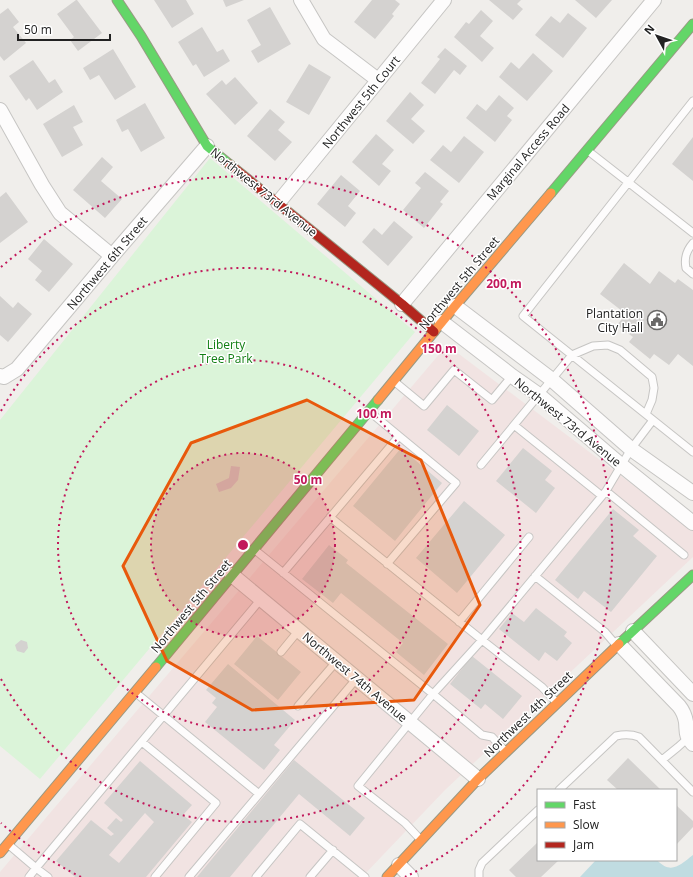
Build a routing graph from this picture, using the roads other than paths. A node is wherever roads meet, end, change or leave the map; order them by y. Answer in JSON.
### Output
{"nodes":[{"id":1,"x":117,"y":0,"type":"edge"},
{"id":2,"x":301,"y":0,"type":"edge"},
{"id":3,"x":444,"y":0,"type":"edge"},
{"id":4,"x":654,"y":0,"type":"edge"},
{"id":5,"x":693,"y":24,"type":"edge"},
{"id":6,"x":378,"y":80,"type":"junction"},
{"id":7,"x":693,"y":101,"type":"edge"},
{"id":8,"x":0,"y":110,"type":"edge"},
{"id":9,"x":206,"y":146,"type":"junction"},
{"id":10,"x":587,"y":150,"type":"junction"},
{"id":11,"x":628,"y":182,"type":"junction"},
{"id":12,"x":278,"y":203,"type":"junction"},
{"id":13,"x":693,"y":233,"type":"edge"},
{"id":14,"x":693,"y":243,"type":"edge"},
{"id":15,"x":112,"y":256,"type":"junction"},
{"id":16,"x":693,"y":274,"type":"edge"},
{"id":17,"x":402,"y":304,"type":"junction"},
{"id":18,"x":455,"y":306,"type":"junction"},
{"id":19,"x":438,"y":327,"type":"junction"},
{"id":20,"x":572,"y":355,"type":"junction"},
{"id":21,"x":512,"y":376,"type":"junction"},
{"id":22,"x":2,"y":377,"type":"edge"},
{"id":23,"x":552,"y":380,"type":"junction"},
{"id":24,"x":394,"y":381,"type":"junction"},
{"id":25,"x":539,"y":395,"type":"junction"},
{"id":26,"x":369,"y":411,"type":"junction"},
{"id":27,"x":646,"y":414,"type":"junction"},
{"id":28,"x":653,"y":420,"type":"junction"},
{"id":29,"x":514,"y":425,"type":"junction"},
{"id":30,"x":399,"y":436,"type":"junction"},
{"id":31,"x":631,"y":449,"type":"junction"},
{"id":32,"x":693,"y":452,"type":"edge"},
{"id":33,"x":481,"y":465,"type":"dead end"},
{"id":34,"x":621,"y":465,"type":"junction"},
{"id":35,"x":693,"y":493,"type":"edge"},
{"id":36,"x":604,"y":494,"type":"junction"},
{"id":37,"x":330,"y":517,"type":"junction"},
{"id":38,"x":693,"y":523,"type":"edge"},
{"id":39,"x":529,"y":537,"type":"dead end"},
{"id":40,"x":254,"y":549,"type":"junction"},
{"id":41,"x":684,"y":555,"type":"dead end"},
{"id":42,"x":387,"y":564,"type":"junction"},
{"id":43,"x":283,"y":573,"type":"junction"},
{"id":44,"x":232,"y":575,"type":"junction"},
{"id":45,"x":693,"y":575,"type":"edge"},
{"id":46,"x":535,"y":576,"type":"junction"},
{"id":47,"x":262,"y":599,"type":"junction"},
{"id":48,"x":459,"y":622,"type":"junction"},
{"id":49,"x":299,"y":630,"type":"junction"},
{"id":50,"x":633,"y":631,"type":"junction"},
{"id":51,"x":482,"y":640,"type":"junction"},
{"id":52,"x":618,"y":645,"type":"junction"},
{"id":53,"x":281,"y":652,"type":"dead end"},
{"id":54,"x":336,"y":662,"type":"junction"},
{"id":55,"x":357,"y":678,"type":"junction"},
{"id":56,"x":135,"y":692,"type":"junction"},
{"id":57,"x":433,"y":694,"type":"junction"},
{"id":58,"x":693,"y":694,"type":"edge"},
{"id":59,"x":557,"y":703,"type":"junction"},
{"id":60,"x":298,"y":706,"type":"dead end"},
{"id":61,"x":164,"y":716,"type":"junction"},
{"id":62,"x":409,"y":722,"type":"junction"},
{"id":63,"x":690,"y":741,"type":"edge"},
{"id":64,"x":142,"y":742,"type":"junction"},
{"id":65,"x":506,"y":752,"type":"junction"},
{"id":66,"x":662,"y":760,"type":"junction"},
{"id":67,"x":478,"y":779,"type":"junction"},
{"id":68,"x":560,"y":789,"type":"edge"},
{"id":69,"x":693,"y":792,"type":"edge"},
{"id":70,"x":259,"y":794,"type":"junction"},
{"id":71,"x":537,"y":811,"type":"edge"},
{"id":72,"x":422,"y":840,"type":"junction"},
{"id":73,"x":8,"y":844,"type":"junction"},
{"id":74,"x":333,"y":850,"type":"junction"},
{"id":75,"x":0,"y":853,"type":"edge"},
{"id":76,"x":399,"y":865,"type":"junction"},
{"id":77,"x":36,"y":868,"type":"junction"},
{"id":78,"x":29,"y":877,"type":"edge"},
{"id":79,"x":48,"y":877,"type":"edge"},
{"id":80,"x":155,"y":877,"type":"edge"},
{"id":81,"x":189,"y":877,"type":"edge"},
{"id":82,"x":256,"y":877,"type":"edge"},
{"id":83,"x":310,"y":877,"type":"edge"},
{"id":84,"x":364,"y":877,"type":"edge"},
{"id":85,"x":387,"y":877,"type":"edge"},
{"id":86,"x":411,"y":877,"type":"edge"},
{"id":87,"x":479,"y":877,"type":"edge"}],
"edges":[{"from":1,"to":9,"type":"street","name":"Northwest 73rd Avenue"},
{"from":2,"to":6,"type":"street"},
{"from":3,"to":6,"type":"street","name":"Northwest 5th Court"},
{"from":4,"to":17,"type":"street","name":"Marginal Access Road"},
{"from":5,"to":10,"type":"street","name":"Northwest 5th Street"},
{"from":6,"to":12,"type":"street","name":"Northwest 5th Court"},
{"from":7,"to":11,"type":"lane"},
{"from":8,"to":15,"type":"street"},
{"from":9,"to":12,"type":"street","name":"Northwest 73rd Avenue"},
{"from":9,"to":15,"type":"street","name":"Northwest 6th Street"},
{"from":10,"to":11,"type":"lane"},
{"from":10,"to":18,"type":"street","name":"Northwest 5th Street"},
{"from":11,"to":13,"type":"lane"},
{"from":11,"to":20,"type":"lane"},
{"from":12,"to":17,"type":"street","name":"Northwest 73rd Avenue"},
{"from":14,"to":16,"type":"lane"},
{"from":15,"to":22,"type":"street","name":"Northwest 6th Street"},
{"from":17,"to":19,"type":"street","name":"Northwest 73rd Avenue"},
{"from":18,"to":19,"type":"street","name":"Northwest 5th Street"},
{"from":18,"to":23,"type":"street","name":"Northwest 73rd Avenue"},
{"from":19,"to":21,"type":"street","name":"Northwest 73rd Avenue"},
{"from":19,"to":24,"type":"street","name":"Northwest 5th Street"},
{"from":20,"to":23,"type":"lane"},
{"from":20,"to":27,"type":"lane"},
{"from":20,"to":27,"type":"lane"},
{"from":21,"to":24,"type":"lane"},
{"from":21,"to":25,"type":"street","name":"Northwest 73rd Avenue"},
{"from":23,"to":25,"type":"lane"},
{"from":23,"to":31,"type":"street","name":"Northwest 73rd Avenue"},
{"from":24,"to":26,"type":"street","name":"Northwest 5th Street"},
{"from":25,"to":29,"type":"lane"},
{"from":25,"to":34,"type":"street","name":"Northwest 73rd Avenue"},
{"from":26,"to":30,"type":"lane"},
{"from":26,"to":40,"type":"street","name":"Northwest 5th Street"},
{"from":27,"to":28,"type":"lane"},
{"from":28,"to":31,"type":"lane"},
{"from":28,"to":32,"type":"lane"},
{"from":29,"to":33,"type":"lane"},
{"from":29,"to":36,"type":"lane"},
{"from":30,"to":37,"type":"lane"},
{"from":30,"to":42,"type":"lane"},
{"from":31,"to":34,"type":"lane"},
{"from":31,"to":35,"type":"street","name":"Northwest 73rd Avenue"},
{"from":34,"to":36,"type":"lane"},
{"from":34,"to":38,"type":"street","name":"Northwest 73rd Avenue"},
{"from":36,"to":41,"type":"lane"},
{"from":36,"to":46,"type":"lane"},
{"from":37,"to":42,"type":"lane"},
{"from":37,"to":43,"type":"lane"},
{"from":39,"to":48,"type":"lane"},
{"from":40,"to":43,"type":"lane"},
{"from":40,"to":44,"type":"street","name":"Northwest 5th Street"},
{"from":42,"to":48,"type":"lane"},
{"from":43,"to":57,"type":"lane"},
{"from":44,"to":47,"type":"street","name":"Northwest 74th Avenue"},
{"from":44,"to":56,"type":"street","name":"Northwest 5th Street"},
{"from":45,"to":50,"type":"street","name":"Northwest 4th Street"},
{"from":46,"to":51,"type":"lane"},
{"from":46,"to":52,"type":"lane"},
{"from":47,"to":49,"type":"street","name":"Northwest 74th Avenue"},
{"from":47,"to":61,"type":"lane"},
{"from":48,"to":51,"type":"lane"},
{"from":49,"to":53,"type":"lane"},
{"from":49,"to":54,"type":"street","name":"Northwest 74th Avenue"},
{"from":50,"to":52,"type":"street","name":"Northwest 4th Street"},
{"from":50,"to":58,"type":"street"},
{"from":51,"to":57,"type":"lane"},
{"from":51,"to":59,"type":"lane"},
{"from":52,"to":59,"type":"street","name":"Northwest 4th Street"},
{"from":52,"to":63,"type":"street"},
{"from":54,"to":55,"type":"street","name":"Northwest 74th Avenue"},
{"from":54,"to":60,"type":"lane"},
{"from":55,"to":62,"type":"street","name":"Northwest 74th Avenue"},
{"from":55,"to":70,"type":"lane"},
{"from":56,"to":61,"type":"lane"},
{"from":56,"to":73,"type":"street","name":"Northwest 5th Street"},
{"from":57,"to":62,"type":"lane"},
{"from":57,"to":65,"type":"lane"},
{"from":59,"to":65,"type":"street","name":"Northwest 4th Street"},
{"from":61,"to":64,"type":"lane"},
{"from":61,"to":70,"type":"lane"},
{"from":62,"to":67,"type":"street","name":"Northwest 74th Avenue"},
{"from":62,"to":72,"type":"lane"},
{"from":63,"to":66,"type":"lane"},
{"from":64,"to":77,"type":"lane"},
{"from":64,"to":80,"type":"lane"},
{"from":65,"to":67,"type":"street","name":"Northwest 4th Street"},
{"from":66,"to":68,"type":"lane"},
{"from":66,"to":69,"type":"lane"},
{"from":67,"to":72,"type":"street","name":"Northwest 4th Street"},
{"from":70,"to":81,"type":"lane"},
{"from":71,"to":87,"type":"lane"},
{"from":72,"to":76,"type":"street","name":"Northwest 4th Street"},
{"from":73,"to":75,"type":"street","name":"Northwest 5th Street"},
{"from":73,"to":77,"type":"lane"},
{"from":74,"to":82,"type":"lane"},
{"from":74,"to":83,"type":"lane"},
{"from":74,"to":84,"type":"lane"},
{"from":76,"to":85,"type":"street","name":"Northwest 4th Street"},
{"from":76,"to":86,"type":"street"},
{"from":77,"to":78,"type":"lane"},
{"from":77,"to":79,"type":"lane"}]}
